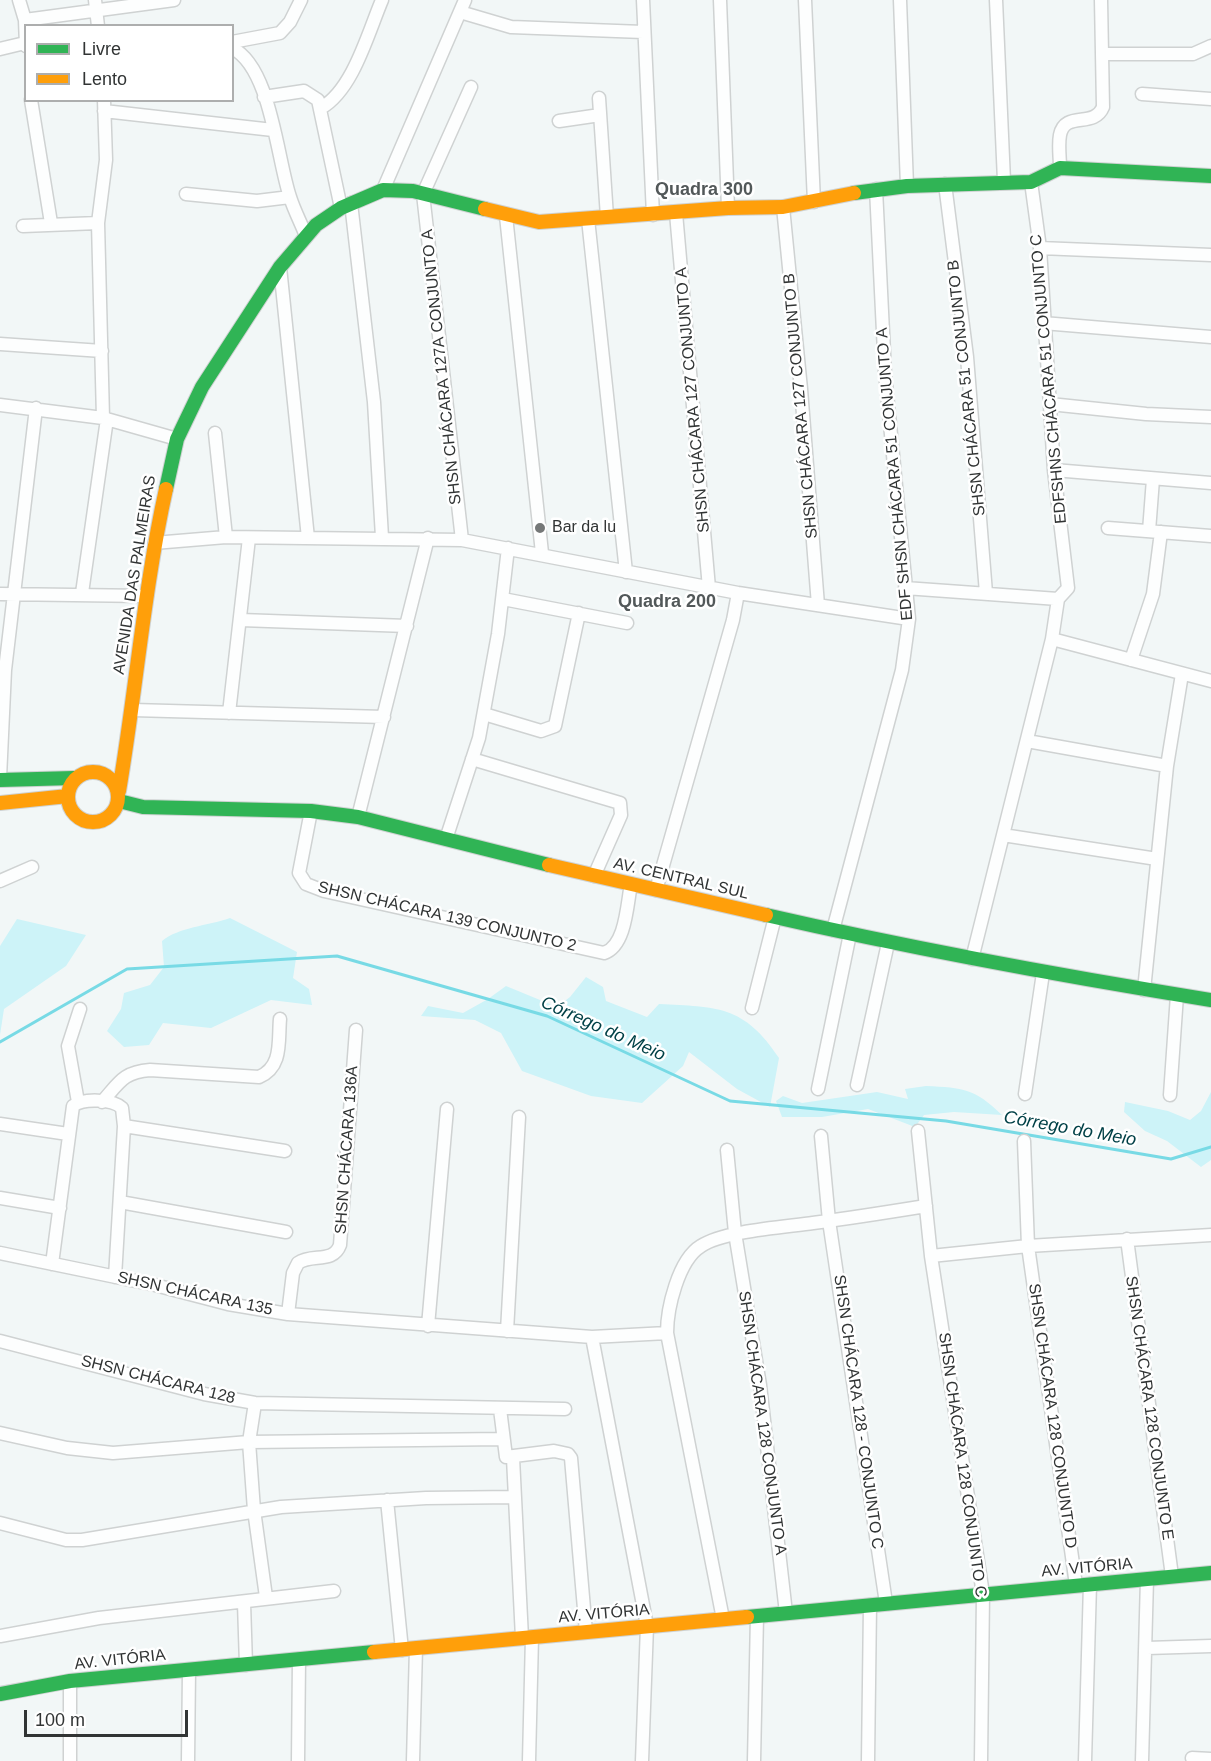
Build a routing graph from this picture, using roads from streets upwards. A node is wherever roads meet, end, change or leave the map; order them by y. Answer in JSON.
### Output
{"nodes":[{"id":1,"x":19,"y":0,"type":"edge"},
{"id":2,"x":174,"y":0,"type":"edge"},
{"id":3,"x":301,"y":0,"type":"edge"},
{"id":4,"x":382,"y":0,"type":"edge"},
{"id":5,"x":643,"y":0,"type":"edge"},
{"id":6,"x":720,"y":0,"type":"edge"},
{"id":7,"x":805,"y":0,"type":"edge"},
{"id":8,"x":900,"y":0,"type":"edge"},
{"id":9,"x":996,"y":0,"type":"edge"},
{"id":10,"x":1101,"y":0,"type":"edge"},
{"id":11,"x":95,"y":4,"type":"edge"},
{"id":12,"x":463,"y":6,"type":"edge"},
{"id":13,"x":24,"y":20,"type":"junction"},
{"id":14,"x":24,"y":24,"type":"edge"},
{"id":15,"x":98,"y":24,"type":"edge"},
{"id":16,"x":643,"y":32,"type":"junction"},
{"id":17,"x":234,"y":42,"type":"edge"},
{"id":18,"x":24,"y":44,"type":"edge"},
{"id":19,"x":1210,"y":44,"type":"edge"},
{"id":20,"x":0,"y":49,"type":"edge"},
{"id":21,"x":234,"y":49,"type":"edge"},
{"id":22,"x":1103,"y":54,"type":"junction"},
{"id":23,"x":471,"y":87,"type":"dead end"},
{"id":24,"x":1142,"y":94,"type":"dead end"},
{"id":25,"x":264,"y":98,"type":"junction"},
{"id":26,"x":599,"y":98,"type":"dead end"},
{"id":27,"x":1211,"y":99,"type":"edge"},
{"id":28,"x":30,"y":102,"type":"edge"},
{"id":29,"x":104,"y":106,"type":"edge"},
{"id":30,"x":321,"y":108,"type":"junction"},
{"id":31,"x":600,"y":115,"type":"junction"},
{"id":32,"x":559,"y":121,"type":"dead end"},
{"id":33,"x":273,"y":130,"type":"junction"},
{"id":34,"x":1060,"y":168,"type":"junction"},
{"id":35,"x":1211,"y":176,"type":"edge"},
{"id":36,"x":1004,"y":181,"type":"junction"},
{"id":37,"x":1031,"y":182,"type":"junction"},
{"id":38,"x":945,"y":184,"type":"junction"},
{"id":39,"x":907,"y":186,"type":"junction"},
{"id":40,"x":876,"y":189,"type":"junction"},
{"id":41,"x":383,"y":190,"type":"junction"},
{"id":42,"x":186,"y":194,"type":"dead end"},
{"id":43,"x":423,"y":194,"type":"junction"},
{"id":44,"x":290,"y":197,"type":"junction"},
{"id":45,"x":814,"y":202,"type":"junction"},
{"id":46,"x":346,"y":206,"type":"junction"},
{"id":47,"x":783,"y":207,"type":"junction"},
{"id":48,"x":728,"y":208,"type":"junction"},
{"id":49,"x":676,"y":213,"type":"junction"},
{"id":50,"x":652,"y":215,"type":"junction"},
{"id":51,"x":506,"y":216,"type":"junction"},
{"id":52,"x":607,"y":217,"type":"junction"},
{"id":53,"x":588,"y":219,"type":"junction"},
{"id":54,"x":51,"y":223,"type":"junction"},
{"id":55,"x":98,"y":223,"type":"junction"},
{"id":56,"x":23,"y":226,"type":"dead end"},
{"id":57,"x":306,"y":236,"type":"junction"},
{"id":58,"x":1040,"y":248,"type":"junction"},
{"id":59,"x":1211,"y":255,"type":"edge"},
{"id":60,"x":280,"y":267,"type":"junction"},
{"id":61,"x":1043,"y":323,"type":"junction"},
{"id":62,"x":1211,"y":337,"type":"edge"},
{"id":63,"x":0,"y":344,"type":"edge"},
{"id":64,"x":102,"y":351,"type":"junction"},
{"id":65,"x":1050,"y":404,"type":"junction"},
{"id":66,"x":0,"y":405,"type":"edge"},
{"id":67,"x":36,"y":408,"type":"junction"},
{"id":68,"x":1211,"y":417,"type":"edge"},
{"id":69,"x":105,"y":418,"type":"junction"},
{"id":70,"x":215,"y":433,"type":"dead end"},
{"id":71,"x":177,"y":439,"type":"junction"},
{"id":72,"x":1054,"y":470,"type":"junction"},
{"id":73,"x":1153,"y":478,"type":"junction"},
{"id":74,"x":1211,"y":483,"type":"edge"},
{"id":75,"x":1108,"y":528,"type":"dead end"},
{"id":76,"x":1155,"y":532,"type":"junction"},
{"id":77,"x":1211,"y":536,"type":"edge"},
{"id":78,"x":226,"y":537,"type":"junction"},
{"id":79,"x":382,"y":537,"type":"junction"},
{"id":80,"x":249,"y":538,"type":"junction"},
{"id":81,"x":308,"y":538,"type":"junction"},
{"id":82,"x":428,"y":538,"type":"junction"},
{"id":83,"x":462,"y":540,"type":"junction"},
{"id":84,"x":154,"y":543,"type":"junction"},
{"id":85,"x":508,"y":548,"type":"junction"},
{"id":86,"x":542,"y":553,"type":"junction"},
{"id":87,"x":626,"y":572,"type":"junction"},
{"id":88,"x":709,"y":588,"type":"junction"},
{"id":89,"x":905,"y":588,"type":"junction"},
{"id":90,"x":82,"y":593,"type":"junction"},
{"id":91,"x":738,"y":593,"type":"junction"},
{"id":92,"x":986,"y":593,"type":"junction"},
{"id":93,"x":0,"y":594,"type":"edge"},
{"id":94,"x":14,"y":594,"type":"junction"},
{"id":95,"x":147,"y":596,"type":"junction"},
{"id":96,"x":503,"y":599,"type":"junction"},
{"id":97,"x":1058,"y":599,"type":"junction"},
{"id":98,"x":818,"y":605,"type":"junction"},
{"id":99,"x":579,"y":613,"type":"junction"},
{"id":100,"x":909,"y":619,"type":"junction"},
{"id":101,"x":242,"y":620,"type":"junction"},
{"id":102,"x":627,"y":623,"type":"dead end"},
{"id":103,"x":406,"y":626,"type":"junction"},
{"id":104,"x":1052,"y":639,"type":"junction"},
{"id":105,"x":1131,"y":660,"type":"junction"},
{"id":106,"x":1182,"y":674,"type":"junction"},
{"id":107,"x":1211,"y":681,"type":"edge"},
{"id":108,"x":133,"y":710,"type":"junction"},
{"id":109,"x":229,"y":713,"type":"junction"},
{"id":110,"x":484,"y":714,"type":"junction"},
{"id":111,"x":384,"y":717,"type":"junction"},
{"id":112,"x":1027,"y":741,"type":"junction"},
{"id":113,"x":472,"y":759,"type":"junction"},
{"id":114,"x":1167,"y":766,"type":"junction"},
{"id":115,"x":123,"y":771,"type":"junction"},
{"id":116,"x":109,"y":776,"type":"junction"},
{"id":117,"x":74,"y":778,"type":"junction"},
{"id":118,"x":0,"y":779,"type":"edge"},
{"id":119,"x":68,"y":796,"type":"junction"},
{"id":120,"x":118,"y":801,"type":"junction"},
{"id":121,"x":0,"y":802,"type":"edge"},
{"id":122,"x":311,"y":811,"type":"junction"},
{"id":123,"x":358,"y":817,"type":"junction"},
{"id":124,"x":1003,"y":835,"type":"junction"},
{"id":125,"x":446,"y":839,"type":"junction"},
{"id":126,"x":1157,"y":859,"type":"junction"},
{"id":127,"x":32,"y":867,"type":"dead end"},
{"id":128,"x":594,"y":876,"type":"junction"},
{"id":129,"x":0,"y":881,"type":"edge"},
{"id":130,"x":631,"y":884,"type":"junction"},
{"id":131,"x":656,"y":890,"type":"junction"},
{"id":132,"x":775,"y":917,"type":"junction"},
{"id":133,"x":833,"y":930,"type":"junction"},
{"id":134,"x":850,"y":934,"type":"junction"},
{"id":135,"x":888,"y":943,"type":"junction"},
{"id":136,"x":972,"y":959,"type":"junction"},
{"id":137,"x":1042,"y":974,"type":"junction"},
{"id":138,"x":1144,"y":990,"type":"junction"},
{"id":139,"x":1177,"y":995,"type":"junction"},
{"id":140,"x":1211,"y":1000,"type":"edge"},
{"id":141,"x":752,"y":1008,"type":"dead end"},
{"id":142,"x":81,"y":1009,"type":"dead end"},
{"id":143,"x":280,"y":1019,"type":"dead end"},
{"id":144,"x":356,"y":1030,"type":"dead end"},
{"id":145,"x":857,"y":1085,"type":"dead end"},
{"id":146,"x":818,"y":1089,"type":"dead end"},
{"id":147,"x":1025,"y":1095,"type":"dead end"},
{"id":148,"x":1170,"y":1095,"type":"dead end"},
{"id":149,"x":78,"y":1102,"type":"junction"},
{"id":150,"x":102,"y":1102,"type":"junction"},
{"id":151,"x":447,"y":1109,"type":"dead end"},
{"id":152,"x":519,"y":1117,"type":"dead end"},
{"id":153,"x":0,"y":1124,"type":"edge"},
{"id":154,"x":124,"y":1126,"type":"junction"},
{"id":155,"x":918,"y":1131,"type":"dead end"},
{"id":156,"x":68,"y":1134,"type":"junction"},
{"id":157,"x":821,"y":1136,"type":"dead end"},
{"id":158,"x":1024,"y":1142,"type":"dead end"},
{"id":159,"x":726,"y":1150,"type":"dead end"},
{"id":160,"x":285,"y":1151,"type":"dead end"},
{"id":161,"x":0,"y":1198,"type":"edge"},
{"id":162,"x":120,"y":1202,"type":"junction"},
{"id":163,"x":926,"y":1206,"type":"junction"},
{"id":164,"x":60,"y":1208,"type":"junction"},
{"id":165,"x":829,"y":1221,"type":"junction"},
{"id":166,"x":286,"y":1232,"type":"dead end"},
{"id":167,"x":735,"y":1233,"type":"junction"},
{"id":168,"x":1211,"y":1235,"type":"edge"},
{"id":169,"x":1127,"y":1239,"type":"junction"},
{"id":170,"x":1028,"y":1246,"type":"junction"},
{"id":171,"x":0,"y":1253,"type":"edge"},
{"id":172,"x":931,"y":1256,"type":"junction"},
{"id":173,"x":52,"y":1264,"type":"junction"},
{"id":174,"x":115,"y":1277,"type":"junction"},
{"id":175,"x":288,"y":1314,"type":"junction"},
{"id":176,"x":428,"y":1326,"type":"junction"},
{"id":177,"x":507,"y":1331,"type":"junction"},
{"id":178,"x":667,"y":1333,"type":"junction"},
{"id":179,"x":592,"y":1336,"type":"junction"},
{"id":180,"x":0,"y":1341,"type":"edge"},
{"id":181,"x":255,"y":1403,"type":"junction"},
{"id":182,"x":500,"y":1409,"type":"junction"},
{"id":183,"x":565,"y":1409,"type":"dead end"},
{"id":184,"x":0,"y":1433,"type":"edge"},
{"id":185,"x":502,"y":1439,"type":"junction"},
{"id":186,"x":249,"y":1442,"type":"junction"},
{"id":187,"x":513,"y":1458,"type":"junction"},
{"id":188,"x":515,"y":1497,"type":"junction"},
{"id":189,"x":387,"y":1500,"type":"junction"},
{"id":190,"x":254,"y":1510,"type":"junction"},
{"id":191,"x":0,"y":1523,"type":"edge"},
{"id":192,"x":1211,"y":1573,"type":"edge"},
{"id":193,"x":1172,"y":1576,"type":"junction"},
{"id":194,"x":1147,"y":1579,"type":"junction"},
{"id":195,"x":1090,"y":1584,"type":"junction"},
{"id":196,"x":1076,"y":1586,"type":"junction"},
{"id":197,"x":334,"y":1590,"type":"dead end"},
{"id":198,"x":983,"y":1594,"type":"junction"},
{"id":199,"x":266,"y":1598,"type":"junction"},
{"id":200,"x":244,"y":1603,"type":"junction"},
{"id":201,"x":886,"y":1604,"type":"junction"},
{"id":202,"x":870,"y":1605,"type":"junction"},
{"id":203,"x":786,"y":1613,"type":"junction"},
{"id":204,"x":757,"y":1616,"type":"junction"},
{"id":205,"x":723,"y":1619,"type":"junction"},
{"id":206,"x":647,"y":1626,"type":"junction"},
{"id":207,"x":586,"y":1632,"type":"junction"},
{"id":208,"x":4,"y":1633,"type":"edge"},
{"id":209,"x":527,"y":1638,"type":"junction"},
{"id":210,"x":1211,"y":1646,"type":"edge"},
{"id":211,"x":417,"y":1648,"type":"junction"},
{"id":212,"x":1147,"y":1648,"type":"junction"},
{"id":213,"x":402,"y":1650,"type":"junction"},
{"id":214,"x":299,"y":1659,"type":"junction"},
{"id":215,"x":246,"y":1665,"type":"junction"},
{"id":216,"x":189,"y":1670,"type":"junction"},
{"id":217,"x":70,"y":1682,"type":"junction"},
{"id":218,"x":0,"y":1694,"type":"edge"},
{"id":219,"x":1192,"y":1758,"type":"dead end"},
{"id":220,"x":1211,"y":1759,"type":"edge"},
{"id":221,"x":70,"y":1761,"type":"edge"},
{"id":222,"x":188,"y":1761,"type":"edge"},
{"id":223,"x":298,"y":1761,"type":"edge"},
{"id":224,"x":413,"y":1761,"type":"edge"},
{"id":225,"x":529,"y":1761,"type":"edge"},
{"id":226,"x":642,"y":1761,"type":"edge"},
{"id":227,"x":754,"y":1761,"type":"edge"},
{"id":228,"x":868,"y":1761,"type":"edge"},
{"id":229,"x":981,"y":1761,"type":"edge"},
{"id":230,"x":1085,"y":1761,"type":"edge"},
{"id":231,"x":1142,"y":1761,"type":"edge"}],
"edges":[{"from":1,"to":13,"type":"street"},
{"from":2,"to":11,"type":"street"},
{"from":3,"to":17,"type":"street"},
{"from":4,"to":30,"type":"street"},
{"from":5,"to":16,"type":"street"},
{"from":6,"to":48,"type":"street"},
{"from":7,"to":45,"type":"street"},
{"from":8,"to":39,"type":"street"},
{"from":9,"to":36,"type":"street"},
{"from":10,"to":22,"type":"street"},
{"from":11,"to":13,"type":"street"},
{"from":11,"to":15,"type":"street"},
{"from":12,"to":16,"type":"street"},
{"from":12,"to":41,"type":"street"},
{"from":13,"to":14,"type":"street"},
{"from":16,"to":50,"type":"street"},
{"from":18,"to":20,"type":"street"},
{"from":19,"to":22,"type":"street"},
{"from":21,"to":25,"type":"street"},
{"from":22,"to":34,"type":"street"},
{"from":23,"to":43,"type":"street"},
{"from":24,"to":27,"type":"street"},
{"from":25,"to":30,"type":"street"},
{"from":25,"to":33,"type":"street"},
{"from":26,"to":31,"type":"street"},
{"from":28,"to":54,"type":"street"},
{"from":29,"to":33,"type":"street"},
{"from":29,"to":55,"type":"street"},
{"from":30,"to":46,"type":"street"},
{"from":31,"to":32,"type":"street"},
{"from":31,"to":52,"type":"street"},
{"from":33,"to":44,"type":"street"},
{"from":34,"to":35,"type":"street","name":"AVENIDA DAS PALMEIRAS"},
{"from":34,"to":37,"type":"street","name":"AVENIDA DAS PALMEIRAS"},
{"from":36,"to":37,"type":"street","name":"AVENIDA DAS PALMEIRAS"},
{"from":36,"to":38,"type":"street","name":"AVENIDA DAS PALMEIRAS"},
{"from":37,"to":58,"type":"street","name":"EDFSHNS CHÁCARA 51 CONJUNTO C"},
{"from":38,"to":39,"type":"street","name":"AVENIDA DAS PALMEIRAS"},
{"from":38,"to":92,"type":"street","name":"SHSN CHÁCARA 51 CONJUNTO B"},
{"from":39,"to":40,"type":"street","name":"AVENIDA DAS PALMEIRAS"},
{"from":40,"to":45,"type":"street","name":"AVENIDA DAS PALMEIRAS"},
{"from":40,"to":89,"type":"street","name":"EDF SHSN CHÁCARA 51 CONJUNTO A"},
{"from":41,"to":43,"type":"street","name":"AVENIDA DAS PALMEIRAS"},
{"from":41,"to":46,"type":"street","name":"AVENIDA DAS PALMEIRAS"},
{"from":42,"to":44,"type":"street"},
{"from":43,"to":51,"type":"street","name":"AVENIDA DAS PALMEIRAS"},
{"from":43,"to":83,"type":"street","name":"SHSN CHÁCARA 127A CONJUNTO A"},
{"from":44,"to":57,"type":"street"},
{"from":45,"to":47,"type":"street","name":"AVENIDA DAS PALMEIRAS"},
{"from":46,"to":57,"type":"street","name":"AVENIDA DAS PALMEIRAS"},
{"from":46,"to":79,"type":"street"},
{"from":47,"to":48,"type":"street","name":"AVENIDA DAS PALMEIRAS"},
{"from":47,"to":98,"type":"street","name":"SHSN CHÁCARA 127 CONJUNTO B"},
{"from":48,"to":49,"type":"street","name":"AVENIDA DAS PALMEIRAS"},
{"from":49,"to":50,"type":"street","name":"AVENIDA DAS PALMEIRAS"},
{"from":49,"to":88,"type":"street","name":"SHSN CHÁCARA 127 CONJUNTO A"},
{"from":50,"to":52,"type":"street","name":"AVENIDA DAS PALMEIRAS"},
{"from":51,"to":53,"type":"street","name":"AVENIDA DAS PALMEIRAS"},
{"from":51,"to":86,"type":"street"},
{"from":52,"to":53,"type":"street","name":"AVENIDA DAS PALMEIRAS"},
{"from":53,"to":87,"type":"street"},
{"from":54,"to":55,"type":"street"},
{"from":54,"to":56,"type":"street"},
{"from":55,"to":64,"type":"street"},
{"from":57,"to":60,"type":"street","name":"AVENIDA DAS PALMEIRAS"},
{"from":58,"to":59,"type":"street"},
{"from":58,"to":61,"type":"street","name":"EDFSHNS CHÁCARA 51 CONJUNTO C"},
{"from":60,"to":71,"type":"street","name":"AVENIDA DAS PALMEIRAS"},
{"from":60,"to":81,"type":"street"},
{"from":61,"to":62,"type":"street"},
{"from":61,"to":65,"type":"street","name":"EDFSHNS CHÁCARA 51 CONJUNTO C"},
{"from":63,"to":64,"type":"street"},
{"from":64,"to":69,"type":"street"},
{"from":65,"to":68,"type":"street"},
{"from":65,"to":72,"type":"street","name":"EDFSHNS CHÁCARA 51 CONJUNTO C"},
{"from":66,"to":67,"type":"street"},
{"from":67,"to":69,"type":"street"},
{"from":67,"to":94,"type":"street"},
{"from":69,"to":71,"type":"street"},
{"from":69,"to":90,"type":"street"},
{"from":70,"to":78,"type":"street"},
{"from":71,"to":84,"type":"street","name":"AVENIDA DAS PALMEIRAS"},
{"from":72,"to":73,"type":"street"},
{"from":72,"to":97,"type":"street","name":"EDFSHNS CHÁCARA 51 CONJUNTO C"},
{"from":73,"to":74,"type":"street"},
{"from":73,"to":76,"type":"street"},
{"from":75,"to":76,"type":"street"},
{"from":76,"to":77,"type":"street"},
{"from":76,"to":105,"type":"street"},
{"from":78,"to":80,"type":"street"},
{"from":78,"to":84,"type":"street"},
{"from":79,"to":81,"type":"street"},
{"from":79,"to":82,"type":"street"},
{"from":80,"to":81,"type":"street"},
{"from":80,"to":101,"type":"street"},
{"from":82,"to":83,"type":"street"},
{"from":82,"to":103,"type":"street"},
{"from":83,"to":85,"type":"street"},
{"from":84,"to":95,"type":"street","name":"AVENIDA DAS PALMEIRAS"},
{"from":85,"to":86,"type":"street"},
{"from":85,"to":96,"type":"street"},
{"from":86,"to":87,"type":"street"},
{"from":87,"to":88,"type":"street"},
{"from":88,"to":91,"type":"street"},
{"from":89,"to":92,"type":"street"},
{"from":89,"to":100,"type":"street","name":"EDF SHSN CHÁCARA 51 CONJUNTO A"},
{"from":90,"to":94,"type":"street"},
{"from":90,"to":95,"type":"street"},
{"from":91,"to":98,"type":"street"},
{"from":91,"to":131,"type":"street"},
{"from":92,"to":97,"type":"street"},
{"from":93,"to":94,"type":"street"},
{"from":94,"to":118,"type":"street"},
{"from":95,"to":108,"type":"street","name":"AVENIDA DAS PALMEIRAS"},
{"from":96,"to":99,"type":"street"},
{"from":96,"to":110,"type":"street"},
{"from":97,"to":104,"type":"street"},
{"from":98,"to":100,"type":"street"},
{"from":99,"to":102,"type":"street"},
{"from":99,"to":110,"type":"street"},
{"from":100,"to":133,"type":"street","name":"EDF SHSN CHÁCARA 51 CONJUNTO A"},
{"from":101,"to":103,"type":"street"},
{"from":101,"to":109,"type":"street"},
{"from":103,"to":111,"type":"street"},
{"from":104,"to":105,"type":"street"},
{"from":104,"to":112,"type":"street"},
{"from":105,"to":106,"type":"street"},
{"from":106,"to":107,"type":"street"},
{"from":106,"to":114,"type":"street"},
{"from":108,"to":109,"type":"street"},
{"from":108,"to":115,"type":"street","name":"AVENIDA DAS PALMEIRAS"},
{"from":109,"to":111,"type":"street"},
{"from":110,"to":113,"type":"street"},
{"from":111,"to":123,"type":"street"},
{"from":112,"to":114,"type":"street"},
{"from":112,"to":124,"type":"street"},
{"from":113,"to":125,"type":"street"},
{"from":113,"to":128,"type":"street"},
{"from":114,"to":126,"type":"street"},
{"from":115,"to":116,"type":"street"},
{"from":115,"to":120,"type":"street","name":"AVENIDA DAS PALMEIRAS"},
{"from":116,"to":117,"type":"street"},
{"from":116,"to":120,"type":"street"},
{"from":117,"to":118,"type":"street"},
{"from":117,"to":119,"type":"street"},
{"from":119,"to":120,"type":"street","name":"AV. CENTRAL SUL"},
{"from":119,"to":121,"type":"street"},
{"from":120,"to":122,"type":"street","name":"AV. CENTRAL SUL"},
{"from":122,"to":123,"type":"street","name":"AV. CENTRAL SUL"},
{"from":122,"to":130,"type":"street","name":"SHSN CHÁCARA 139 CONJUNTO 2"},
{"from":123,"to":125,"type":"street","name":"AV. CENTRAL SUL"},
{"from":124,"to":126,"type":"street"},
{"from":124,"to":136,"type":"street"},
{"from":125,"to":128,"type":"street","name":"AV. CENTRAL SUL"},
{"from":126,"to":138,"type":"street"},
{"from":127,"to":129,"type":"street"},
{"from":128,"to":130,"type":"street","name":"AV. CENTRAL SUL"},
{"from":130,"to":131,"type":"street","name":"AV. CENTRAL SUL"},
{"from":131,"to":132,"type":"street","name":"AV. CENTRAL SUL"},
{"from":132,"to":133,"type":"street","name":"AV. CENTRAL SUL"},
{"from":132,"to":141,"type":"street"},
{"from":133,"to":134,"type":"street","name":"AV. CENTRAL SUL"},
{"from":134,"to":135,"type":"street","name":"AV. CENTRAL SUL"},
{"from":134,"to":146,"type":"street"},
{"from":135,"to":136,"type":"street","name":"AV. CENTRAL SUL"},
{"from":135,"to":145,"type":"street"},
{"from":136,"to":137,"type":"street","name":"AV. CENTRAL SUL"},
{"from":137,"to":138,"type":"street","name":"AV. CENTRAL SUL"},
{"from":137,"to":147,"type":"street"},
{"from":138,"to":139,"type":"street","name":"AV. CENTRAL SUL"},
{"from":139,"to":140,"type":"street","name":"AV. CENTRAL SUL"},
{"from":139,"to":148,"type":"street"},
{"from":142,"to":149,"type":"street"},
{"from":143,"to":150,"type":"street"},
{"from":144,"to":175,"type":"street","name":"SHSN CHÁCARA 136A"},
{"from":149,"to":150,"type":"street"},
{"from":149,"to":156,"type":"street"},
{"from":150,"to":154,"type":"street"},
{"from":151,"to":176,"type":"street"},
{"from":152,"to":177,"type":"street"},
{"from":153,"to":156,"type":"street"},
{"from":154,"to":160,"type":"street"},
{"from":154,"to":162,"type":"street"},
{"from":155,"to":163,"type":"street","name":"SHSN CHÁCARA 128 CONJUNTO C"},
{"from":156,"to":164,"type":"street"},
{"from":157,"to":165,"type":"street","name":"SHSN CHÁCARA 128 - CONJUNTO C"},
{"from":158,"to":170,"type":"street","name":"SHSN CHÁCARA 128 CONJUNTO D"},
{"from":159,"to":167,"type":"street","name":"SHSN CHÁCARA 128 CONJUNTO A"},
{"from":161,"to":164,"type":"street"},
{"from":162,"to":166,"type":"street"},
{"from":162,"to":174,"type":"street"},
{"from":163,"to":165,"type":"street"},
{"from":163,"to":172,"type":"street","name":"SHSN CHÁCARA 128 CONJUNTO C"},
{"from":164,"to":173,"type":"street"},
{"from":165,"to":167,"type":"street"},
{"from":165,"to":201,"type":"street","name":"SHSN CHÁCARA 128 - CONJUNTO C"},
{"from":167,"to":178,"type":"street"},
{"from":167,"to":203,"type":"street","name":"SHSN CHÁCARA 128 CONJUNTO A"},
{"from":168,"to":169,"type":"street"},
{"from":169,"to":170,"type":"street"},
{"from":169,"to":193,"type":"street","name":"SHSN CHÁCARA 128 CONJUNTO E"},
{"from":170,"to":172,"type":"street"},
{"from":170,"to":196,"type":"street","name":"SHSN CHÁCARA 128 CONJUNTO D"},
{"from":171,"to":173,"type":"street","name":"SHSN CHÁCARA 135"},
{"from":172,"to":198,"type":"street","name":"SHSN CHÁCARA 128 CONJUNTO C"},
{"from":173,"to":174,"type":"street","name":"SHSN CHÁCARA 135"},
{"from":174,"to":175,"type":"street","name":"SHSN CHÁCARA 135"},
{"from":175,"to":176,"type":"street","name":"SHSN CHÁCARA 135"},
{"from":176,"to":177,"type":"street","name":"SHSN CHÁCARA 135"},
{"from":177,"to":179,"type":"street","name":"SHSN CHÁCARA 135"},
{"from":178,"to":179,"type":"street"},
{"from":178,"to":205,"type":"street"},
{"from":179,"to":206,"type":"street"},
{"from":180,"to":181,"type":"street","name":"SHSN CHÁCARA 128"},
{"from":181,"to":182,"type":"street","name":"SHSN CHÁCARA 128"},
{"from":181,"to":186,"type":"street"},
{"from":182,"to":183,"type":"street","name":"SHSN CHÁCARA 128"},
{"from":182,"to":185,"type":"street"},
{"from":184,"to":186,"type":"street"},
{"from":185,"to":186,"type":"street"},
{"from":185,"to":187,"type":"street"},
{"from":186,"to":190,"type":"street"},
{"from":187,"to":188,"type":"street"},
{"from":187,"to":207,"type":"street"},
{"from":188,"to":189,"type":"street"},
{"from":188,"to":209,"type":"street"},
{"from":189,"to":190,"type":"street"},
{"from":189,"to":213,"type":"street"},
{"from":190,"to":191,"type":"street"},
{"from":190,"to":199,"type":"street"},
{"from":192,"to":193,"type":"street","name":"AV. VITÓRIA"},
{"from":193,"to":194,"type":"street","name":"AV. VITÓRIA"},
{"from":194,"to":195,"type":"street","name":"AV. VITÓRIA"},
{"from":194,"to":212,"type":"street"},
{"from":195,"to":196,"type":"street","name":"AV. VITÓRIA"},
{"from":195,"to":230,"type":"street"},
{"from":196,"to":198,"type":"street","name":"AV. VITÓRIA"},
{"from":197,"to":199,"type":"street"},
{"from":198,"to":201,"type":"street","name":"AV. VITÓRIA"},
{"from":198,"to":229,"type":"street","name":"SHSN CHÁCARA 128 CONJUNTO C"},
{"from":199,"to":200,"type":"street"},
{"from":200,"to":208,"type":"street"},
{"from":200,"to":215,"type":"street"},
{"from":201,"to":202,"type":"street","name":"AV. VITÓRIA"},
{"from":202,"to":203,"type":"street","name":"AV. VITÓRIA"},
{"from":202,"to":228,"type":"street"},
{"from":203,"to":204,"type":"street","name":"AV. VITÓRIA"},
{"from":204,"to":205,"type":"street","name":"AV. VITÓRIA"},
{"from":204,"to":227,"type":"street"},
{"from":205,"to":206,"type":"street","name":"AV. VITÓRIA"},
{"from":206,"to":207,"type":"street","name":"AV. VITÓRIA"},
{"from":206,"to":226,"type":"street"},
{"from":207,"to":209,"type":"street","name":"AV. VITÓRIA"},
{"from":209,"to":211,"type":"street","name":"AV. VITÓRIA"},
{"from":209,"to":225,"type":"street"},
{"from":210,"to":212,"type":"street"},
{"from":211,"to":213,"type":"street","name":"AV. VITÓRIA"},
{"from":211,"to":224,"type":"street"},
{"from":212,"to":231,"type":"street"},
{"from":213,"to":214,"type":"street","name":"AV. VITÓRIA"},
{"from":214,"to":215,"type":"street","name":"AV. VITÓRIA"},
{"from":214,"to":223,"type":"street"},
{"from":215,"to":216,"type":"street","name":"AV. VITÓRIA"},
{"from":216,"to":217,"type":"street","name":"AV. VITÓRIA"},
{"from":216,"to":222,"type":"street"},
{"from":217,"to":218,"type":"street","name":"AV. VITÓRIA"},
{"from":217,"to":221,"type":"street"},
{"from":219,"to":220,"type":"street"}]}
